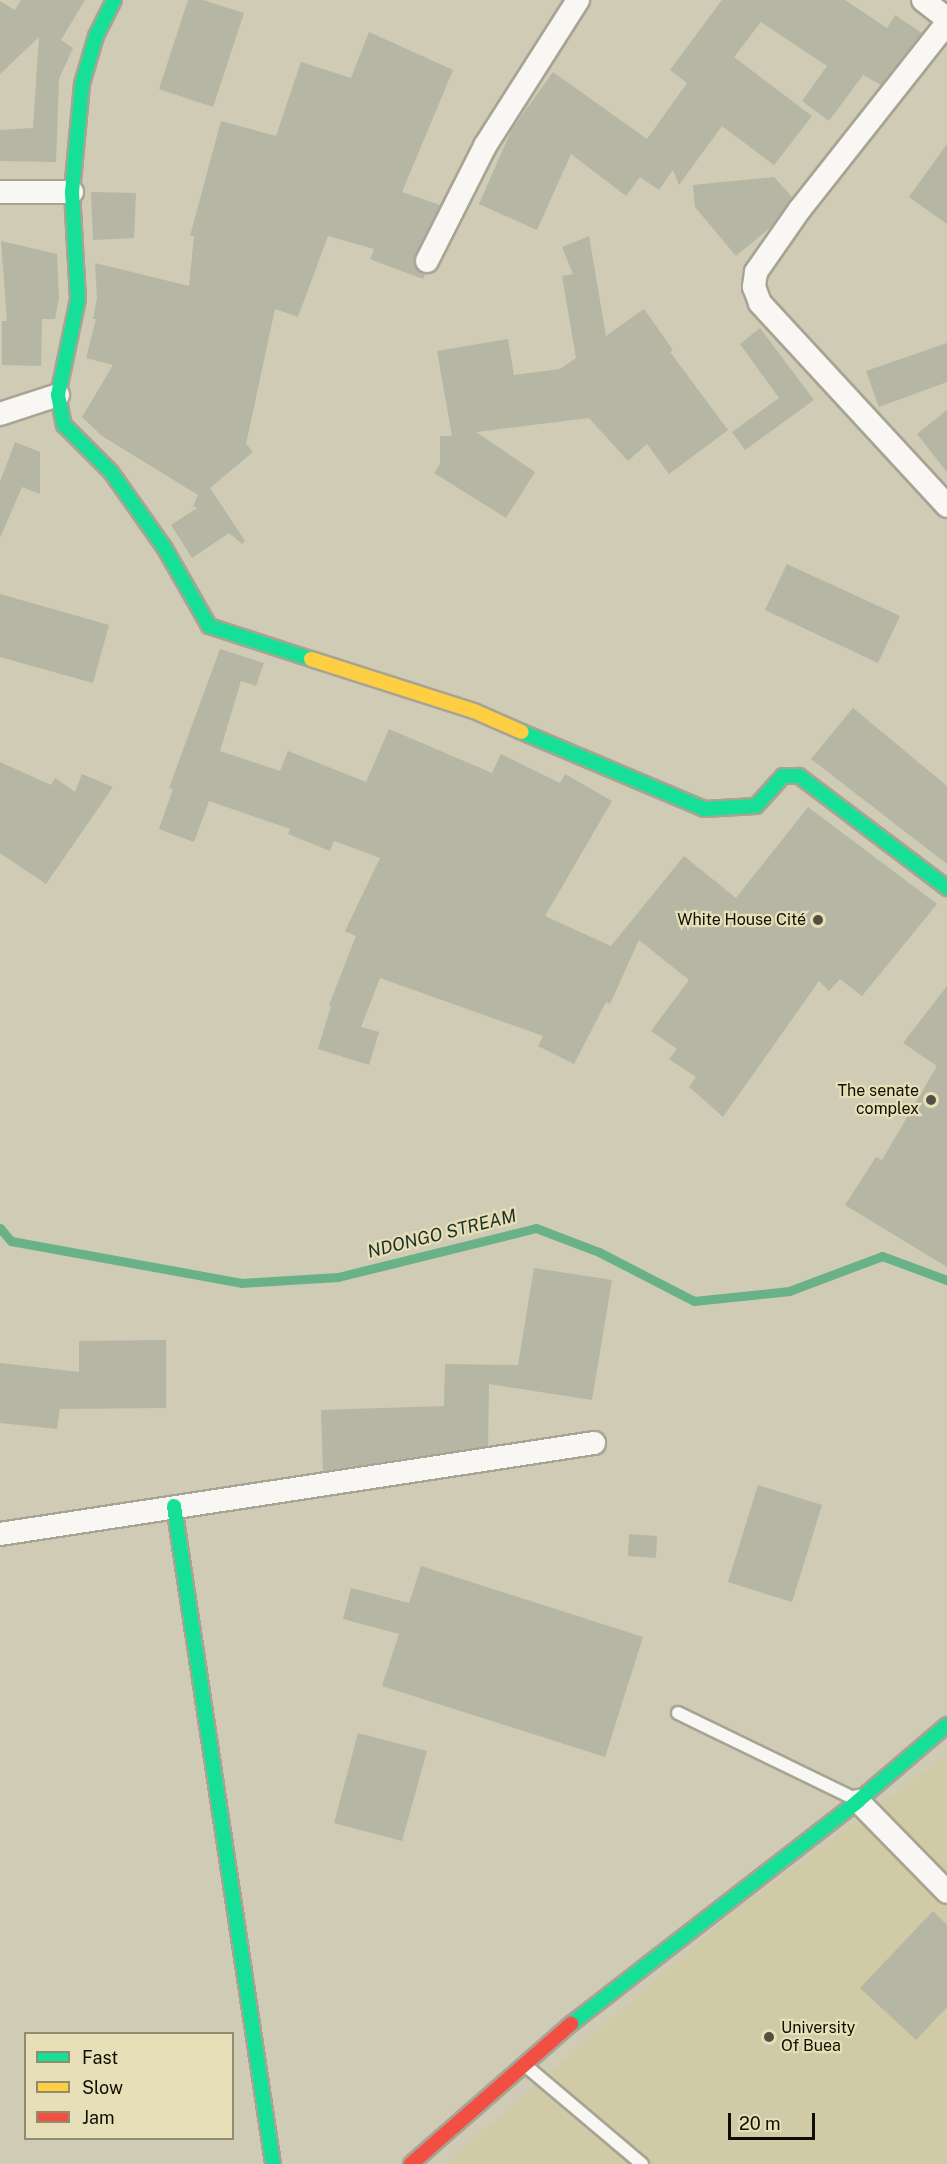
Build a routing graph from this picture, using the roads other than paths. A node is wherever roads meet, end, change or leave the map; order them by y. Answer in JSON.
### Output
{"nodes":[{"id":1,"x":114,"y":0,"type":"edge"},
{"id":2,"x":578,"y":0,"type":"edge"},
{"id":3,"x":923,"y":0,"type":"edge"},
{"id":4,"x":947,"y":21,"type":"edge"},
{"id":5,"x":0,"y":192,"type":"edge"},
{"id":6,"x":72,"y":192,"type":"junction"},
{"id":7,"x":427,"y":261,"type":"dead end"},
{"id":8,"x":58,"y":395,"type":"junction"},
{"id":9,"x":0,"y":414,"type":"edge"},
{"id":10,"x":947,"y":506,"type":"edge"},
{"id":11,"x":947,"y":888,"type":"edge"},
{"id":12,"x":594,"y":1443,"type":"dead end"},
{"id":13,"x":174,"y":1506,"type":"junction"},
{"id":14,"x":0,"y":1534,"type":"edge"},
{"id":15,"x":678,"y":1713,"type":"dead end"},
{"id":16,"x":947,"y":1725,"type":"edge"},
{"id":17,"x":858,"y":1801,"type":"junction"},
{"id":18,"x":947,"y":1892,"type":"edge"},
{"id":19,"x":524,"y":2065,"type":"junction"},
{"id":20,"x":273,"y":2164,"type":"edge"},
{"id":21,"x":411,"y":2164,"type":"edge"},
{"id":22,"x":642,"y":2164,"type":"edge"}],
"edges":[{"from":1,"to":6,"type":"street"},
{"from":2,"to":7,"type":"street"},
{"from":3,"to":4,"type":"street"},
{"from":4,"to":10,"type":"street"},
{"from":5,"to":6,"type":"street"},
{"from":6,"to":8,"type":"street"},
{"from":8,"to":9,"type":"street"},
{"from":8,"to":11,"type":"street"},
{"from":12,"to":13,"type":"street"},
{"from":13,"to":14,"type":"street"},
{"from":13,"to":20,"type":"street"},
{"from":15,"to":17,"type":"lane"},
{"from":16,"to":17,"type":"street"},
{"from":17,"to":18,"type":"street"},
{"from":17,"to":19,"type":"street"},
{"from":19,"to":21,"type":"street"},
{"from":19,"to":22,"type":"lane"}]}
